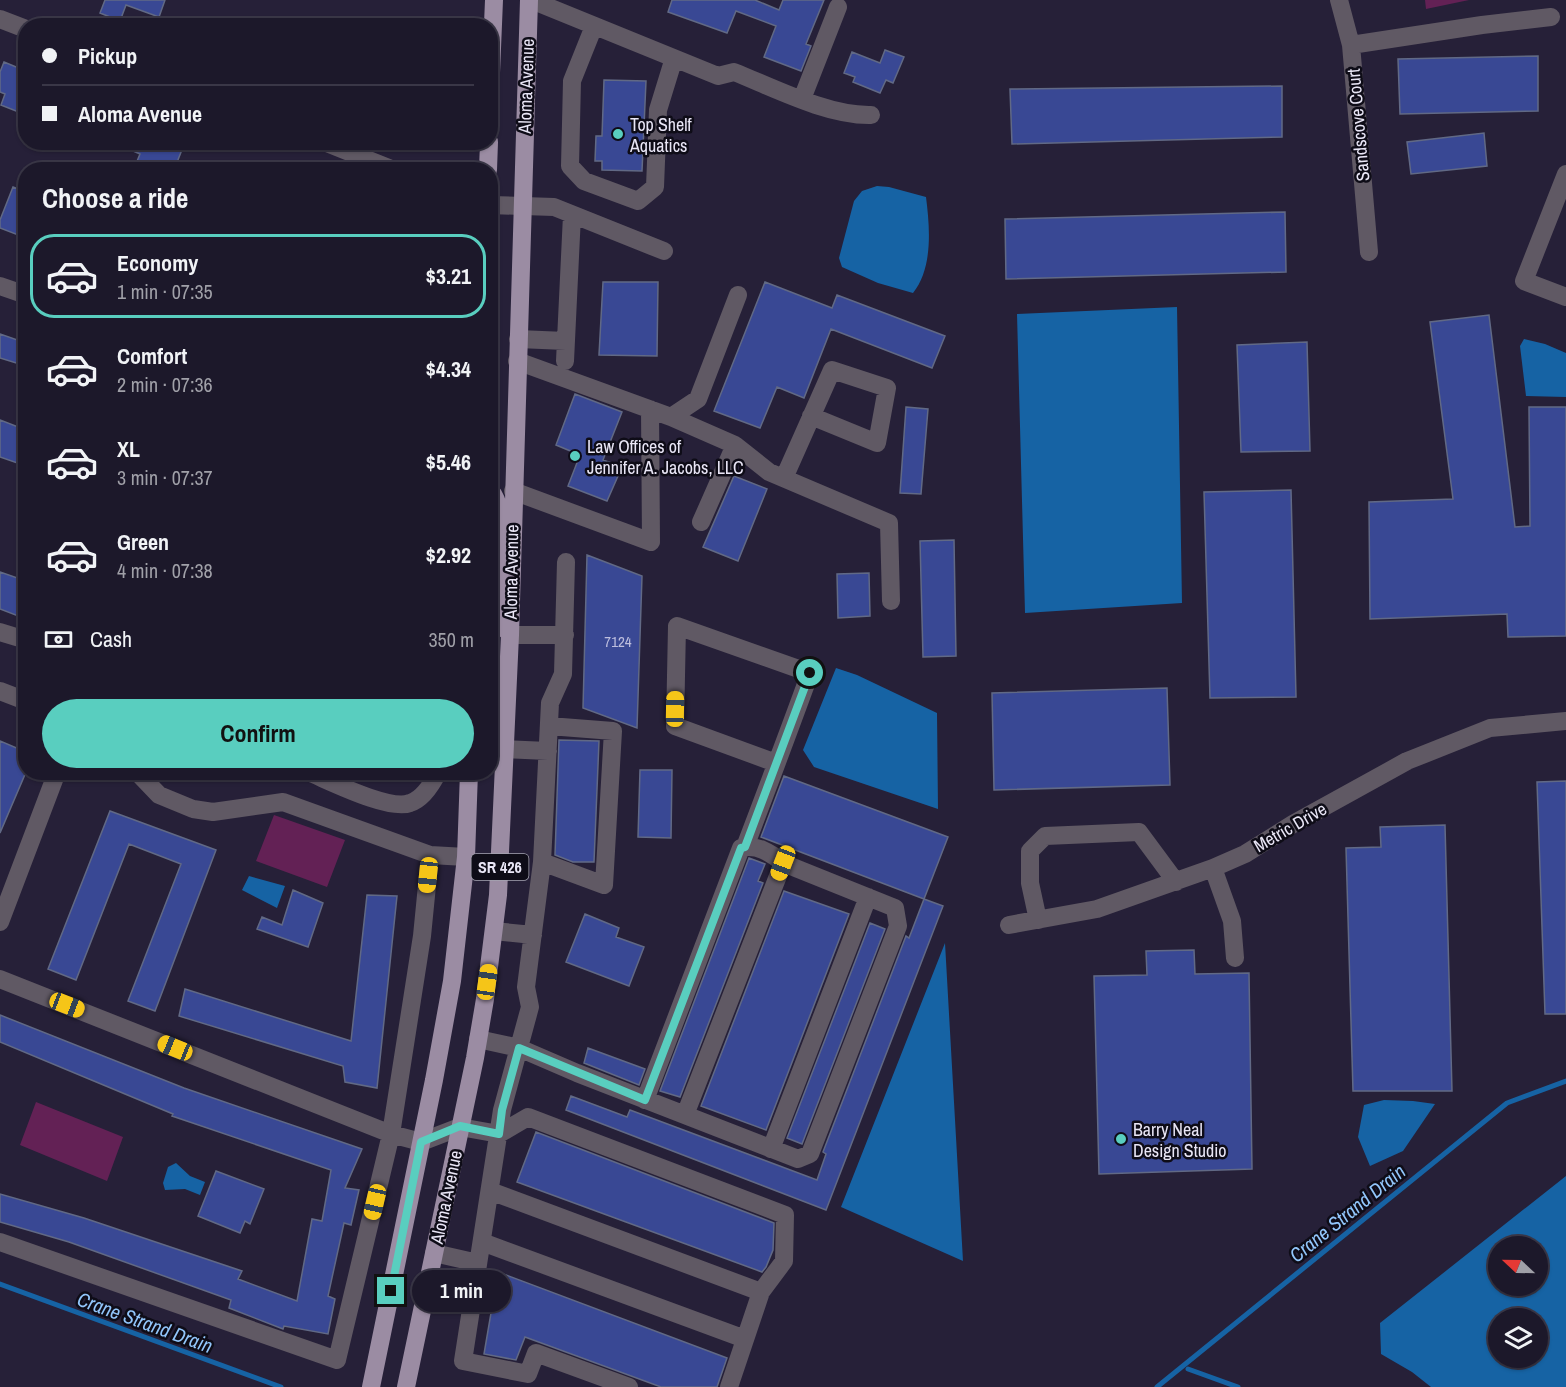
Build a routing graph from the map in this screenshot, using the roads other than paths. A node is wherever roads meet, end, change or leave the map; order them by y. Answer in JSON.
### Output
{"nodes":[{"id":1,"x":494,"y":0,"type":"edge"},
{"id":2,"x":530,"y":0,"type":"edge"},
{"id":3,"x":1339,"y":0,"type":"edge"},
{"id":4,"x":838,"y":7,"type":"dead end"},
{"id":5,"x":1551,"y":17,"type":"dead end"},
{"id":6,"x":493,"y":18,"type":"edge"},
{"id":7,"x":0,"y":19,"type":"edge"},
{"id":8,"x":18,"y":25,"type":"edge"},
{"id":9,"x":594,"y":26,"type":"junction"},
{"id":10,"x":1351,"y":45,"type":"junction"},
{"id":11,"x":674,"y":58,"type":"junction"},
{"id":12,"x":802,"y":99,"type":"junction"},
{"id":13,"x":871,"y":115,"type":"dead end"},
{"id":14,"x":344,"y":150,"type":"edge"},
{"id":15,"x":374,"y":162,"type":"edge"},
{"id":16,"x":1566,"y":174,"type":"edge"},
{"id":17,"x":498,"y":205,"type":"edge"},
{"id":18,"x":522,"y":205,"type":"junction"},
{"id":19,"x":573,"y":215,"type":"junction"},
{"id":20,"x":664,"y":251,"type":"dead end"},
{"id":21,"x":1369,"y":252,"type":"dead end"},
{"id":22,"x":0,"y":286,"type":"edge"},
{"id":23,"x":18,"y":292,"type":"edge"},
{"id":24,"x":738,"y":295,"type":"dead end"},
{"id":25,"x":1566,"y":297,"type":"edge"},
{"id":26,"x":518,"y":339,"type":"junction"},
{"id":27,"x":566,"y":341,"type":"junction"},
{"id":28,"x":517,"y":361,"type":"junction"},
{"id":29,"x":565,"y":362,"type":"dead end"},
{"id":30,"x":650,"y":409,"type":"junction"},
{"id":31,"x":812,"y":416,"type":"junction"},
{"id":32,"x":671,"y":417,"type":"junction"},
{"id":33,"x":735,"y":445,"type":"junction"},
{"id":34,"x":784,"y":478,"type":"junction"},
{"id":35,"x":513,"y":491,"type":"junction"},
{"id":36,"x":498,"y":504,"type":"edge"},
{"id":37,"x":701,"y":522,"type":"dead end"},
{"id":38,"x":566,"y":562,"type":"dead end"},
{"id":39,"x":498,"y":573,"type":"edge"},
{"id":40,"x":891,"y":600,"type":"dead end"},
{"id":41,"x":498,"y":612,"type":"edge"},
{"id":42,"x":0,"y":632,"type":"edge"},
{"id":43,"x":510,"y":635,"type":"junction"},
{"id":44,"x":565,"y":635,"type":"junction"},
{"id":45,"x":18,"y":638,"type":"edge"},
{"id":46,"x":0,"y":691,"type":"edge"},
{"id":47,"x":18,"y":698,"type":"edge"},
{"id":48,"x":1566,"y":721,"type":"edge"},
{"id":49,"x":549,"y":726,"type":"junction"},
{"id":50,"x":498,"y":741,"type":"edge"},
{"id":51,"x":505,"y":749,"type":"junction"},
{"id":52,"x":548,"y":751,"type":"junction"},
{"id":53,"x":776,"y":763,"type":"junction"},
{"id":54,"x":54,"y":780,"type":"edge"},
{"id":55,"x":145,"y":780,"type":"edge"},
{"id":56,"x":328,"y":780,"type":"edge"},
{"id":57,"x":434,"y":780,"type":"edge"},
{"id":58,"x":469,"y":780,"type":"edge"},
{"id":59,"x":745,"y":847,"type":"junction"},
{"id":60,"x":430,"y":855,"type":"junction"},
{"id":61,"x":466,"y":857,"type":"junction"},
{"id":62,"x":542,"y":862,"type":"junction"},
{"id":63,"x":783,"y":863,"type":"junction"},
{"id":64,"x":1213,"y":868,"type":"junction"},
{"id":65,"x":1176,"y":882,"type":"junction"},
{"id":66,"x":868,"y":897,"type":"junction"},
{"id":67,"x":1038,"y":920,"type":"junction"},
{"id":68,"x":0,"y":922,"type":"edge"},
{"id":69,"x":1009,"y":925,"type":"dead end"},
{"id":70,"x":494,"y":931,"type":"junction"},
{"id":71,"x":533,"y":935,"type":"junction"},
{"id":72,"x":1235,"y":958,"type":"dead end"},
{"id":73,"x":0,"y":979,"type":"edge"},
{"id":74,"x":478,"y":1039,"type":"junction"},
{"id":75,"x":519,"y":1048,"type":"junction"},
{"id":76,"x":645,"y":1100,"type":"junction"},
{"id":77,"x":685,"y":1115,"type":"junction"},
{"id":78,"x":460,"y":1126,"type":"junction"},
{"id":79,"x":391,"y":1134,"type":"junction"},
{"id":80,"x":499,"y":1134,"type":"junction"},
{"id":81,"x":421,"y":1142,"type":"junction"},
{"id":82,"x":771,"y":1149,"type":"junction"},
{"id":83,"x":490,"y":1191,"type":"junction"},
{"id":84,"x":0,"y":1242,"type":"edge"},
{"id":85,"x":482,"y":1242,"type":"junction"},
{"id":86,"x":434,"y":1253,"type":"junction"},
{"id":87,"x":478,"y":1263,"type":"junction"},
{"id":88,"x":761,"y":1292,"type":"junction"},
{"id":89,"x":744,"y":1339,"type":"junction"},
{"id":90,"x":371,"y":1387,"type":"edge"},
{"id":91,"x":406,"y":1387,"type":"edge"},
{"id":92,"x":629,"y":1387,"type":"edge"},
{"id":93,"x":729,"y":1387,"type":"edge"}],
"edges":[{"from":1,"to":6,"type":"main road","name":"Aloma Avenue"},
{"from":2,"to":9,"type":"street"},
{"from":2,"to":18,"type":"main road","name":"Aloma Avenue","number":"SR 426"},
{"from":3,"to":10,"type":"street","name":"Sandscove Court"},
{"from":4,"to":12,"type":"street"},
{"from":5,"to":10,"type":"street"},
{"from":7,"to":8,"type":"street"},
{"from":9,"to":11,"type":"street"},
{"from":9,"to":11,"type":"street"},
{"from":10,"to":21,"type":"street","name":"Sandscove Court"},
{"from":11,"to":12,"type":"street"},
{"from":12,"to":13,"type":"street"},
{"from":14,"to":15,"type":"street"},
{"from":16,"to":25,"type":"street"},
{"from":17,"to":18,"type":"street"},
{"from":18,"to":19,"type":"street"},
{"from":18,"to":26,"type":"main road","name":"Aloma Avenue","number":"SR 426"},
{"from":19,"to":20,"type":"street"},
{"from":19,"to":27,"type":"street"},
{"from":22,"to":23,"type":"street"},
{"from":24,"to":32,"type":"street"},
{"from":26,"to":27,"type":"street"},
{"from":26,"to":28,"type":"main road","name":"Aloma Avenue","number":"SR 426"},
{"from":27,"to":29,"type":"street"},
{"from":28,"to":30,"type":"street"},
{"from":28,"to":35,"type":"main road","name":"Aloma Avenue","number":"SR 426"},
{"from":30,"to":32,"type":"street"},
{"from":30,"to":35,"type":"street"},
{"from":31,"to":31,"type":"street"},
{"from":31,"to":34,"type":"street"},
{"from":32,"to":33,"type":"street"},
{"from":33,"to":34,"type":"street"},
{"from":33,"to":37,"type":"street"},
{"from":34,"to":40,"type":"street"},
{"from":35,"to":43,"type":"main road","name":"Aloma Avenue","number":"SR 426"},
{"from":36,"to":39,"type":"main road"},
{"from":38,"to":44,"type":"street"},
{"from":41,"to":43,"type":"main road"},
{"from":42,"to":45,"type":"street"},
{"from":43,"to":44,"type":"street"},
{"from":43,"to":51,"type":"main road","name":"Aloma Avenue","number":"SR 426"},
{"from":44,"to":49,"type":"street"},
{"from":46,"to":47,"type":"street"},
{"from":48,"to":64,"type":"street","name":"Metric Drive"},
{"from":49,"to":52,"type":"street"},
{"from":49,"to":62,"type":"street"},
{"from":50,"to":51,"type":"main road"},
{"from":51,"to":52,"type":"street"},
{"from":51,"to":70,"type":"main road","name":"Aloma Avenue","number":"SR 426"},
{"from":52,"to":62,"type":"street"},
{"from":53,"to":53,"type":"street"},
{"from":53,"to":59,"type":"street"},
{"from":54,"to":68,"type":"street"},
{"from":55,"to":60,"type":"street"},
{"from":56,"to":57,"type":"street"},
{"from":58,"to":61,"type":"main road","name":"Aloma Avenue","number":"SR 426"},
{"from":59,"to":63,"type":"street"},
{"from":59,"to":76,"type":"street"},
{"from":60,"to":61,"type":"street"},
{"from":60,"to":79,"type":"street"},
{"from":61,"to":81,"type":"main road","name":"Aloma Avenue","number":"SR 426"},
{"from":62,"to":71,"type":"street"},
{"from":63,"to":66,"type":"street"},
{"from":63,"to":77,"type":"street"},
{"from":64,"to":65,"type":"street","name":"Metric Drive"},
{"from":64,"to":72,"type":"street"},
{"from":65,"to":67,"type":"street","name":"Metric Drive"},
{"from":65,"to":67,"type":"street"},
{"from":66,"to":82,"type":"street"},
{"from":66,"to":82,"type":"street"},
{"from":67,"to":69,"type":"street","name":"Metric Drive"},
{"from":70,"to":71,"type":"street"},
{"from":70,"to":74,"type":"main road","name":"Aloma Avenue","number":"SR 426"},
{"from":71,"to":75,"type":"street"},
{"from":73,"to":79,"type":"street"},
{"from":74,"to":75,"type":"street"},
{"from":74,"to":78,"type":"main road","name":"Aloma Avenue","number":"SR 426"},
{"from":75,"to":76,"type":"street"},
{"from":75,"to":80,"type":"street"},
{"from":76,"to":77,"type":"street"},
{"from":77,"to":82,"type":"street"},
{"from":78,"to":80,"type":"street"},
{"from":78,"to":81,"type":"street"},
{"from":78,"to":86,"type":"main road","name":"Aloma Avenue","number":"SR 426"},
{"from":79,"to":81,"type":"street"},
{"from":79,"to":84,"type":"street"},
{"from":80,"to":83,"type":"street"},
{"from":80,"to":88,"type":"street"},
{"from":81,"to":90,"type":"main road","name":"Aloma Avenue","number":"SR 426"},
{"from":83,"to":85,"type":"street"},
{"from":83,"to":88,"type":"street"},
{"from":85,"to":87,"type":"street"},
{"from":85,"to":89,"type":"street"},
{"from":86,"to":87,"type":"street"},
{"from":86,"to":91,"type":"main road","name":"Aloma Avenue","number":"SR 426"},
{"from":87,"to":92,"type":"street"},
{"from":88,"to":89,"type":"street"},
{"from":89,"to":93,"type":"street"}]}
